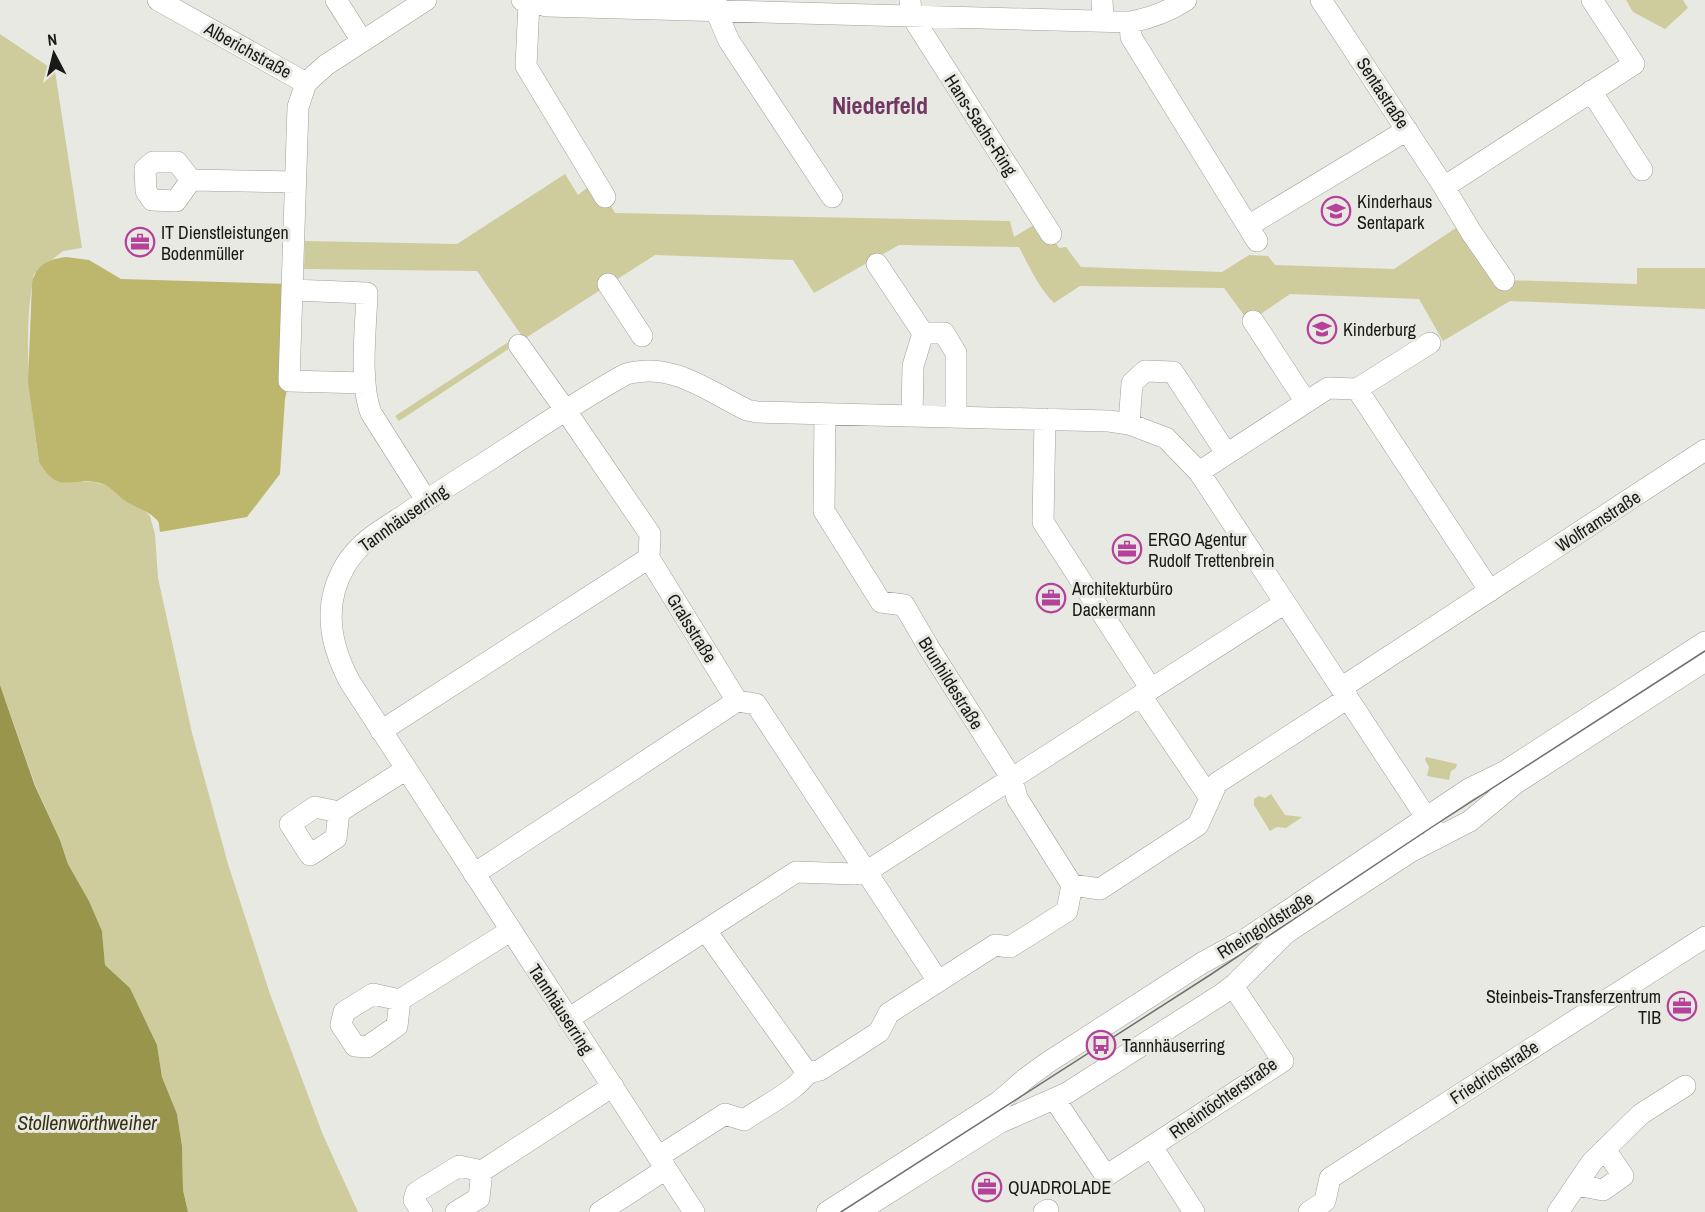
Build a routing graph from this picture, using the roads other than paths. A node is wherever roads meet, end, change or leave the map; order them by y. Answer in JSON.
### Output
{"nodes":[{"id":1,"x":158,"y":0,"type":"edge"},
{"id":2,"x":336,"y":0,"type":"edge"},
{"id":3,"x":426,"y":0,"type":"edge"},
{"id":4,"x":1186,"y":0,"type":"edge"},
{"id":5,"x":1321,"y":0,"type":"edge"},
{"id":6,"x":1592,"y":0,"type":"edge"},
{"id":7,"x":526,"y":1,"type":"edge"},
{"id":8,"x":716,"y":5,"type":"edge"},
{"id":9,"x":910,"y":8,"type":"edge"},
{"id":10,"x":1102,"y":10,"type":"edge"},
{"id":11,"x":1130,"y":22,"type":"junction"},
{"id":12,"x":362,"y":41,"type":"junction"},
{"id":13,"x":306,"y":82,"type":"junction"},
{"id":14,"x":1591,"y":91,"type":"junction"},
{"id":15,"x":1407,"y":130,"type":"junction"},
{"id":16,"x":1642,"y":170,"type":"dead end"},
{"id":17,"x":191,"y":180,"type":"dead end"},
{"id":18,"x":297,"y":182,"type":"junction"},
{"id":19,"x":1444,"y":187,"type":"junction"},
{"id":20,"x":605,"y":197,"type":"dead end"},
{"id":21,"x":832,"y":197,"type":"dead end"},
{"id":22,"x":1051,"y":234,"type":"dead end"},
{"id":23,"x":877,"y":264,"type":"dead end"},
{"id":24,"x":1504,"y":280,"type":"dead end"},
{"id":25,"x":608,"y":284,"type":"dead end"},
{"id":26,"x":292,"y":290,"type":"junction"},
{"id":27,"x":1254,"y":321,"type":"dead end"},
{"id":28,"x":923,"y":333,"type":"junction"},
{"id":29,"x":642,"y":336,"type":"dead end"},
{"id":30,"x":1430,"y":343,"type":"dead end"},
{"id":31,"x":519,"y":345,"type":"dead end"},
{"id":32,"x":365,"y":383,"type":"junction"},
{"id":33,"x":1357,"y":389,"type":"junction"},
{"id":34,"x":1306,"y":402,"type":"junction"},
{"id":35,"x":566,"y":411,"type":"junction"},
{"id":36,"x":825,"y":414,"type":"junction"},
{"id":37,"x":912,"y":416,"type":"junction"},
{"id":38,"x":956,"y":417,"type":"junction"},
{"id":39,"x":1045,"y":419,"type":"junction"},
{"id":40,"x":1129,"y":424,"type":"junction"},
{"id":41,"x":1705,"y":450,"type":"edge"},
{"id":42,"x":1226,"y":453,"type":"junction"},
{"id":43,"x":1199,"y":472,"type":"junction"},
{"id":44,"x":426,"y":500,"type":"junction"},
{"id":45,"x":649,"y":558,"type":"junction"},
{"id":46,"x":1490,"y":591,"type":"junction"},
{"id":47,"x":1285,"y":603,"type":"junction"},
{"id":48,"x":1705,"y":642,"type":"edge"},
{"id":49,"x":1705,"y":661,"type":"edge"},
{"id":50,"x":1146,"y":692,"type":"junction"},
{"id":51,"x":1344,"y":693,"type":"junction"},
{"id":52,"x":737,"y":701,"type":"junction"},
{"id":53,"x":381,"y":731,"type":"junction"},
{"id":54,"x":405,"y":770,"type":"junction"},
{"id":55,"x":1012,"y":779,"type":"junction"},
{"id":56,"x":1210,"y":798,"type":"junction"},
{"id":57,"x":339,"y":812,"type":"dead end"},
{"id":58,"x":1426,"y":818,"type":"junction"},
{"id":59,"x":1439,"y":837,"type":"junction"},
{"id":60,"x":866,"y":872,"type":"junction"},
{"id":61,"x":474,"y":874,"type":"junction"},
{"id":62,"x":1072,"y":885,"type":"junction"},
{"id":63,"x":510,"y":931,"type":"junction"},
{"id":64,"x":706,"y":931,"type":"junction"},
{"id":65,"x":1705,"y":937,"type":"edge"},
{"id":66,"x":938,"y":981,"type":"junction"},
{"id":67,"x":1233,"y":986,"type":"junction"},
{"id":68,"x":400,"y":1000,"type":"dead end"},
{"id":69,"x":568,"y":1019,"type":"junction"},
{"id":70,"x":808,"y":1074,"type":"junction"},
{"id":71,"x":612,"y":1086,"type":"junction"},
{"id":72,"x":1685,"y":1086,"type":"dead end"},
{"id":73,"x":1055,"y":1100,"type":"junction"},
{"id":74,"x":1152,"y":1147,"type":"junction"},
{"id":75,"x":1605,"y":1149,"type":"junction"},
{"id":76,"x":662,"y":1163,"type":"junction"},
{"id":77,"x":482,"y":1171,"type":"junction"},
{"id":78,"x":1576,"y":1185,"type":"junction"},
{"id":79,"x":422,"y":1212,"type":"edge"},
{"id":80,"x":456,"y":1212,"type":"edge"},
{"id":81,"x":600,"y":1212,"type":"edge"},
{"id":82,"x":694,"y":1212,"type":"edge"},
{"id":83,"x":827,"y":1212,"type":"edge"},
{"id":84,"x":858,"y":1212,"type":"edge"},
{"id":85,"x":1194,"y":1212,"type":"edge"},
{"id":86,"x":1309,"y":1212,"type":"edge"},
{"id":87,"x":1558,"y":1212,"type":"edge"}],
"edges":[{"from":1,"to":13,"type":"street","name":"Alberichstraße"},
{"from":2,"to":12,"type":"street"},
{"from":3,"to":12,"type":"street","name":"Alberichstraße"},
{"from":4,"to":11,"type":"street"},
{"from":5,"to":15,"type":"street","name":"Sentastraße"},
{"from":6,"to":14,"type":"street"},
{"from":7,"to":8,"type":"street"},
{"from":7,"to":20,"type":"street"},
{"from":8,"to":9,"type":"street"},
{"from":8,"to":21,"type":"street"},
{"from":9,"to":10,"type":"street"},
{"from":9,"to":22,"type":"street","name":"Hans-Sachs-Ring"},
{"from":10,"to":11,"type":"street"},
{"from":11,"to":15,"type":"street"},
{"from":12,"to":13,"type":"street","name":"Alberichstraße"},
{"from":13,"to":18,"type":"street","name":"Alberichstraße"},
{"from":14,"to":16,"type":"street"},
{"from":14,"to":19,"type":"street"},
{"from":15,"to":19,"type":"street","name":"Sentastraße"},
{"from":17,"to":18,"type":"street"},
{"from":18,"to":26,"type":"street","name":"Alberichstraße"},
{"from":19,"to":24,"type":"street","name":"Sentastraße"},
{"from":23,"to":28,"type":"street"},
{"from":25,"to":29,"type":"street"},
{"from":26,"to":32,"type":"street"},
{"from":26,"to":32,"type":"street","name":"Alberichstraße"},
{"from":27,"to":34,"type":"street"},
{"from":28,"to":37,"type":"street"},
{"from":28,"to":38,"type":"street"},
{"from":30,"to":33,"type":"street"},
{"from":31,"to":35,"type":"street"},
{"from":32,"to":44,"type":"street"},
{"from":33,"to":34,"type":"street"},
{"from":33,"to":46,"type":"street"},
{"from":34,"to":42,"type":"street"},
{"from":35,"to":36,"type":"street","name":"Tannhäuserring"},
{"from":35,"to":44,"type":"street","name":"Tannhäuserring"},
{"from":35,"to":45,"type":"street"},
{"from":36,"to":37,"type":"street","name":"Tannhäuserring"},
{"from":36,"to":55,"type":"street","name":"Brunhildestraße"},
{"from":37,"to":38,"type":"street","name":"Tannhäuserring"},
{"from":38,"to":39,"type":"street","name":"Tannhäuserring"},
{"from":39,"to":40,"type":"street","name":"Tannhäuserring"},
{"from":39,"to":50,"type":"street"},
{"from":40,"to":42,"type":"street"},
{"from":40,"to":43,"type":"street","name":"Tannhäuserring"},
{"from":41,"to":46,"type":"street","name":"Wolframstraße"},
{"from":42,"to":43,"type":"street"},
{"from":43,"to":47,"type":"street","name":"Tannhäuserring"},
{"from":44,"to":53,"type":"street","name":"Tannhäuserring"},
{"from":45,"to":52,"type":"street","name":"Gralsstraße"},
{"from":45,"to":53,"type":"street"},
{"from":46,"to":51,"type":"street","name":"Wolframstraße"},
{"from":47,"to":50,"type":"street"},
{"from":47,"to":51,"type":"street","name":"Tannhäuserring"},
{"from":48,"to":58,"type":"street","name":"Rheingoldstraße"},
{"from":49,"to":59,"type":"street","name":"Rheingoldstraße"},
{"from":50,"to":55,"type":"street"},
{"from":50,"to":56,"type":"street"},
{"from":51,"to":56,"type":"street"},
{"from":51,"to":58,"type":"street","name":"Tannhäuserring"},
{"from":52,"to":60,"type":"street"},
{"from":52,"to":61,"type":"street"},
{"from":53,"to":54,"type":"street","name":"Tannhäuserring"},
{"from":54,"to":57,"type":"street"},
{"from":54,"to":61,"type":"street","name":"Tannhäuserring"},
{"from":55,"to":60,"type":"street"},
{"from":55,"to":62,"type":"street","name":"Brunhildestraße"},
{"from":56,"to":62,"type":"street"},
{"from":58,"to":59,"type":"street","name":"Tannhäuserring"},
{"from":58,"to":83,"type":"street","name":"Rheingoldstraße"},
{"from":59,"to":67,"type":"street","name":"Rheingoldstraße"},
{"from":60,"to":64,"type":"street"},
{"from":60,"to":66,"type":"street"},
{"from":61,"to":63,"type":"street","name":"Tannhäuserring"},
{"from":62,"to":66,"type":"street"},
{"from":63,"to":68,"type":"street"},
{"from":63,"to":69,"type":"street","name":"Tannhäuserring"},
{"from":64,"to":69,"type":"street"},
{"from":64,"to":70,"type":"street"},
{"from":65,"to":86,"type":"street","name":"Friedrichstraße"},
{"from":66,"to":70,"type":"street"},
{"from":67,"to":73,"type":"street","name":"Rheingoldstraße"},
{"from":67,"to":74,"type":"street","name":"Rheintöchterstraße"},
{"from":69,"to":71,"type":"street","name":"Tannhäuserring"},
{"from":70,"to":76,"type":"street"},
{"from":71,"to":76,"type":"street","name":"Tannhäuserring"},
{"from":71,"to":77,"type":"street"},
{"from":72,"to":75,"type":"street"},
{"from":73,"to":74,"type":"street","name":"Rheintöchterstraße"},
{"from":73,"to":84,"type":"street","name":"Rheingoldstraße"},
{"from":74,"to":85,"type":"street","name":"Rheintöchterstraße"},
{"from":75,"to":78,"type":"street"},
{"from":75,"to":78,"type":"street"},
{"from":76,"to":81,"type":"street"},
{"from":76,"to":82,"type":"street","name":"Tannhäuserring"},
{"from":77,"to":79,"type":"street"},
{"from":77,"to":80,"type":"street"},
{"from":78,"to":87,"type":"street"}]}
